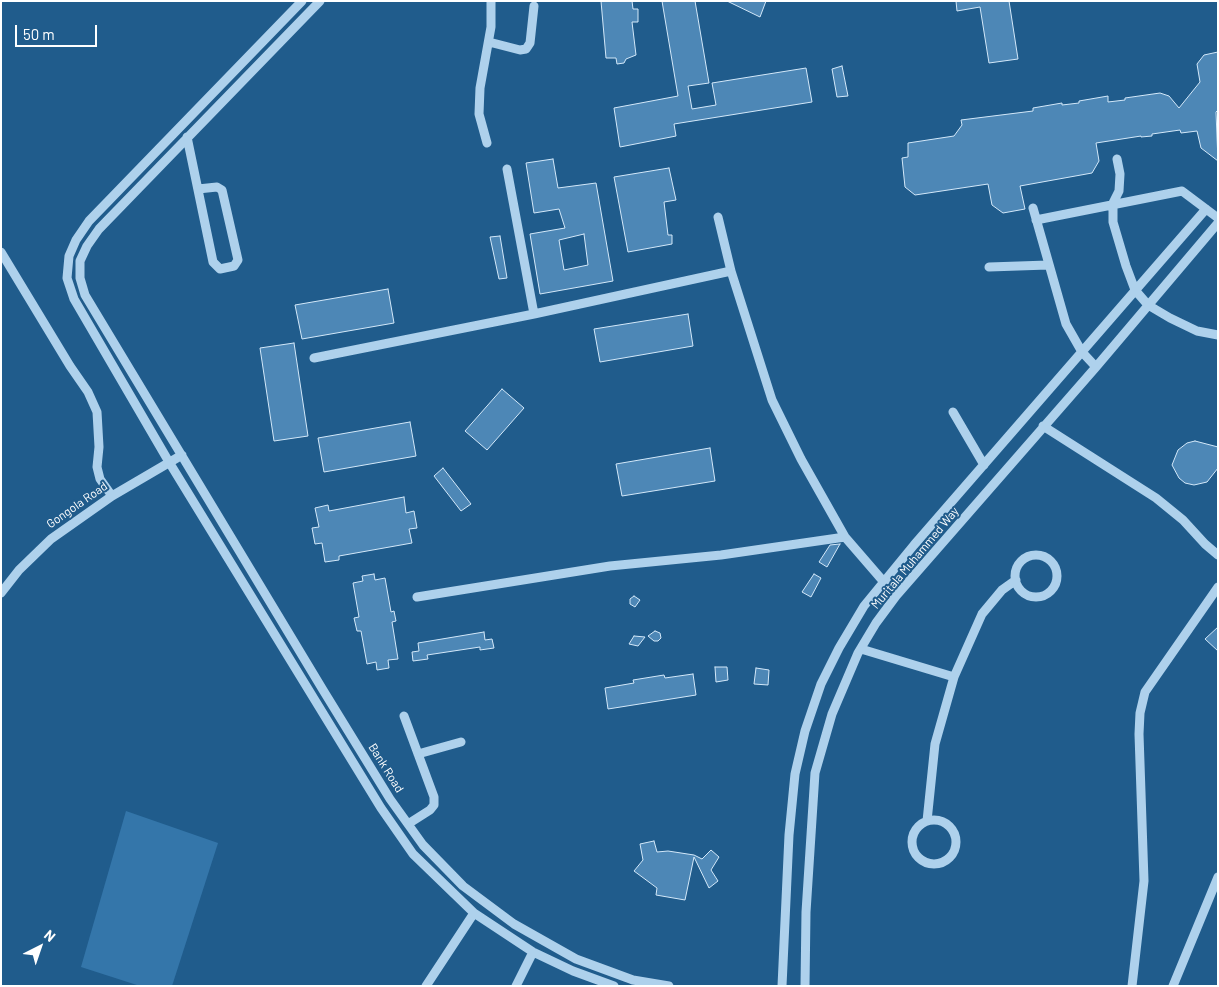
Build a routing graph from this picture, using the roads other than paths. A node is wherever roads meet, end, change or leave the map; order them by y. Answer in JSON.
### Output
{"nodes":[{"id":1,"x":302,"y":1,"type":"edge"},
{"id":2,"x":320,"y":1,"type":"edge"},
{"id":3,"x":491,"y":1,"type":"edge"},
{"id":4,"x":534,"y":6,"type":"dead end"},
{"id":5,"x":489,"y":42,"type":"junction"},
{"id":6,"x":187,"y":137,"type":"junction"},
{"id":7,"x":487,"y":143,"type":"dead end"},
{"id":8,"x":1117,"y":159,"type":"dead end"},
{"id":9,"x":507,"y":169,"type":"dead end"},
{"id":10,"x":198,"y":189,"type":"junction"},
{"id":11,"x":1113,"y":203,"type":"junction"},
{"id":12,"x":1033,"y":208,"type":"dead end"},
{"id":13,"x":1206,"y":209,"type":"junction"},
{"id":14,"x":718,"y":217,"type":"dead end"},
{"id":15,"x":1218,"y":218,"type":"edge"},
{"id":16,"x":1036,"y":220,"type":"junction"},
{"id":17,"x":1218,"y":223,"type":"edge"},
{"id":18,"x":1,"y":252,"type":"edge"},
{"id":19,"x":1048,"y":265,"type":"junction"},
{"id":20,"x":989,"y":267,"type":"dead end"},
{"id":21,"x":731,"y":271,"type":"junction"},
{"id":22,"x":1135,"y":290,"type":"junction"},
{"id":23,"x":1148,"y":305,"type":"junction"},
{"id":24,"x":534,"y":314,"type":"junction"},
{"id":25,"x":1218,"y":336,"type":"edge"},
{"id":26,"x":1082,"y":352,"type":"junction"},
{"id":27,"x":314,"y":358,"type":"dead end"},
{"id":28,"x":1096,"y":367,"type":"junction"},
{"id":29,"x":953,"y":412,"type":"dead end"},
{"id":30,"x":1043,"y":426,"type":"junction"},
{"id":31,"x":182,"y":455,"type":"junction"},
{"id":32,"x":169,"y":462,"type":"junction"},
{"id":33,"x":984,"y":465,"type":"junction"},
{"id":34,"x":112,"y":496,"type":"junction"},
{"id":35,"x":845,"y":537,"type":"junction"},
{"id":36,"x":1218,"y":555,"type":"edge"},
{"id":37,"x":1016,"y":580,"type":"junction"},
{"id":38,"x":883,"y":583,"type":"junction"},
{"id":39,"x":1218,"y":587,"type":"edge"},
{"id":40,"x":1,"y":592,"type":"edge"},
{"id":41,"x":896,"y":596,"type":"junction"},
{"id":42,"x":417,"y":597,"type":"dead end"},
{"id":43,"x":861,"y":649,"type":"junction"},
{"id":44,"x":954,"y":677,"type":"junction"},
{"id":45,"x":404,"y":716,"type":"dead end"},
{"id":46,"x":461,"y":742,"type":"dead end"},
{"id":47,"x":418,"y":754,"type":"junction"},
{"id":48,"x":927,"y":821,"type":"junction"},
{"id":49,"x":408,"y":824,"type":"junction"},
{"id":50,"x":1218,"y":877,"type":"edge"},
{"id":51,"x":474,"y":913,"type":"junction"},
{"id":52,"x":533,"y":952,"type":"junction"},
{"id":53,"x":426,"y":986,"type":"edge"},
{"id":54,"x":516,"y":986,"type":"edge"},
{"id":55,"x":614,"y":986,"type":"edge"},
{"id":56,"x":669,"y":986,"type":"edge"},
{"id":57,"x":782,"y":986,"type":"edge"},
{"id":58,"x":806,"y":986,"type":"edge"},
{"id":59,"x":1132,"y":986,"type":"edge"},
{"id":60,"x":1173,"y":986,"type":"edge"}],
"edges":[{"from":1,"to":32,"type":"street"},
{"from":2,"to":6,"type":"street","name":"Bank Road"},
{"from":3,"to":5,"type":"street"},
{"from":4,"to":5,"type":"street"},
{"from":5,"to":7,"type":"street"},
{"from":6,"to":10,"type":"street"},
{"from":6,"to":31,"type":"street","name":"Bank Road"},
{"from":8,"to":11,"type":"street"},
{"from":9,"to":24,"type":"street"},
{"from":10,"to":10,"type":"street"},
{"from":11,"to":13,"type":"street"},
{"from":11,"to":16,"type":"street"},
{"from":11,"to":22,"type":"street"},
{"from":12,"to":16,"type":"street"},
{"from":13,"to":15,"type":"street"},
{"from":13,"to":22,"type":"street"},
{"from":14,"to":21,"type":"street"},
{"from":16,"to":19,"type":"street"},
{"from":17,"to":23,"type":"street","name":"Muritala Muhammed Way"},
{"from":18,"to":34,"type":"street"},
{"from":19,"to":20,"type":"street"},
{"from":19,"to":26,"type":"street"},
{"from":21,"to":24,"type":"street"},
{"from":21,"to":35,"type":"street"},
{"from":22,"to":23,"type":"street"},
{"from":22,"to":26,"type":"street"},
{"from":23,"to":25,"type":"street"},
{"from":23,"to":28,"type":"street","name":"Muritala Muhammed Way"},
{"from":24,"to":27,"type":"street"},
{"from":26,"to":28,"type":"street"},
{"from":26,"to":33,"type":"street"},
{"from":28,"to":30,"type":"street","name":"Muritala Muhammed Way"},
{"from":29,"to":33,"type":"street"},
{"from":30,"to":36,"type":"street"},
{"from":30,"to":41,"type":"street","name":"Muritala Muhammed Way"},
{"from":31,"to":32,"type":"street","name":"Gongola Road"},
{"from":31,"to":49,"type":"street","name":"Bank Road"},
{"from":32,"to":34,"type":"street","name":"Gongola Road"},
{"from":32,"to":51,"type":"street"},
{"from":33,"to":38,"type":"street"},
{"from":34,"to":40,"type":"street","name":"Gongola Road"},
{"from":35,"to":38,"type":"street"},
{"from":35,"to":42,"type":"street"},
{"from":37,"to":37,"type":"street"},
{"from":37,"to":44,"type":"street"},
{"from":38,"to":41,"type":"street"},
{"from":38,"to":57,"type":"street"},
{"from":39,"to":59,"type":"street"},
{"from":41,"to":43,"type":"street","name":"Muritala Muhammed Way"},
{"from":43,"to":44,"type":"street"},
{"from":43,"to":58,"type":"street","name":"Muritala Muhammed Way"},
{"from":44,"to":48,"type":"street"},
{"from":45,"to":47,"type":"street"},
{"from":46,"to":47,"type":"street"},
{"from":47,"to":49,"type":"street"},
{"from":48,"to":48,"type":"street"},
{"from":49,"to":56,"type":"street","name":"Bank Road"},
{"from":50,"to":60,"type":"street"},
{"from":51,"to":52,"type":"street"},
{"from":51,"to":53,"type":"street"},
{"from":52,"to":54,"type":"street"},
{"from":52,"to":55,"type":"street"}]}
